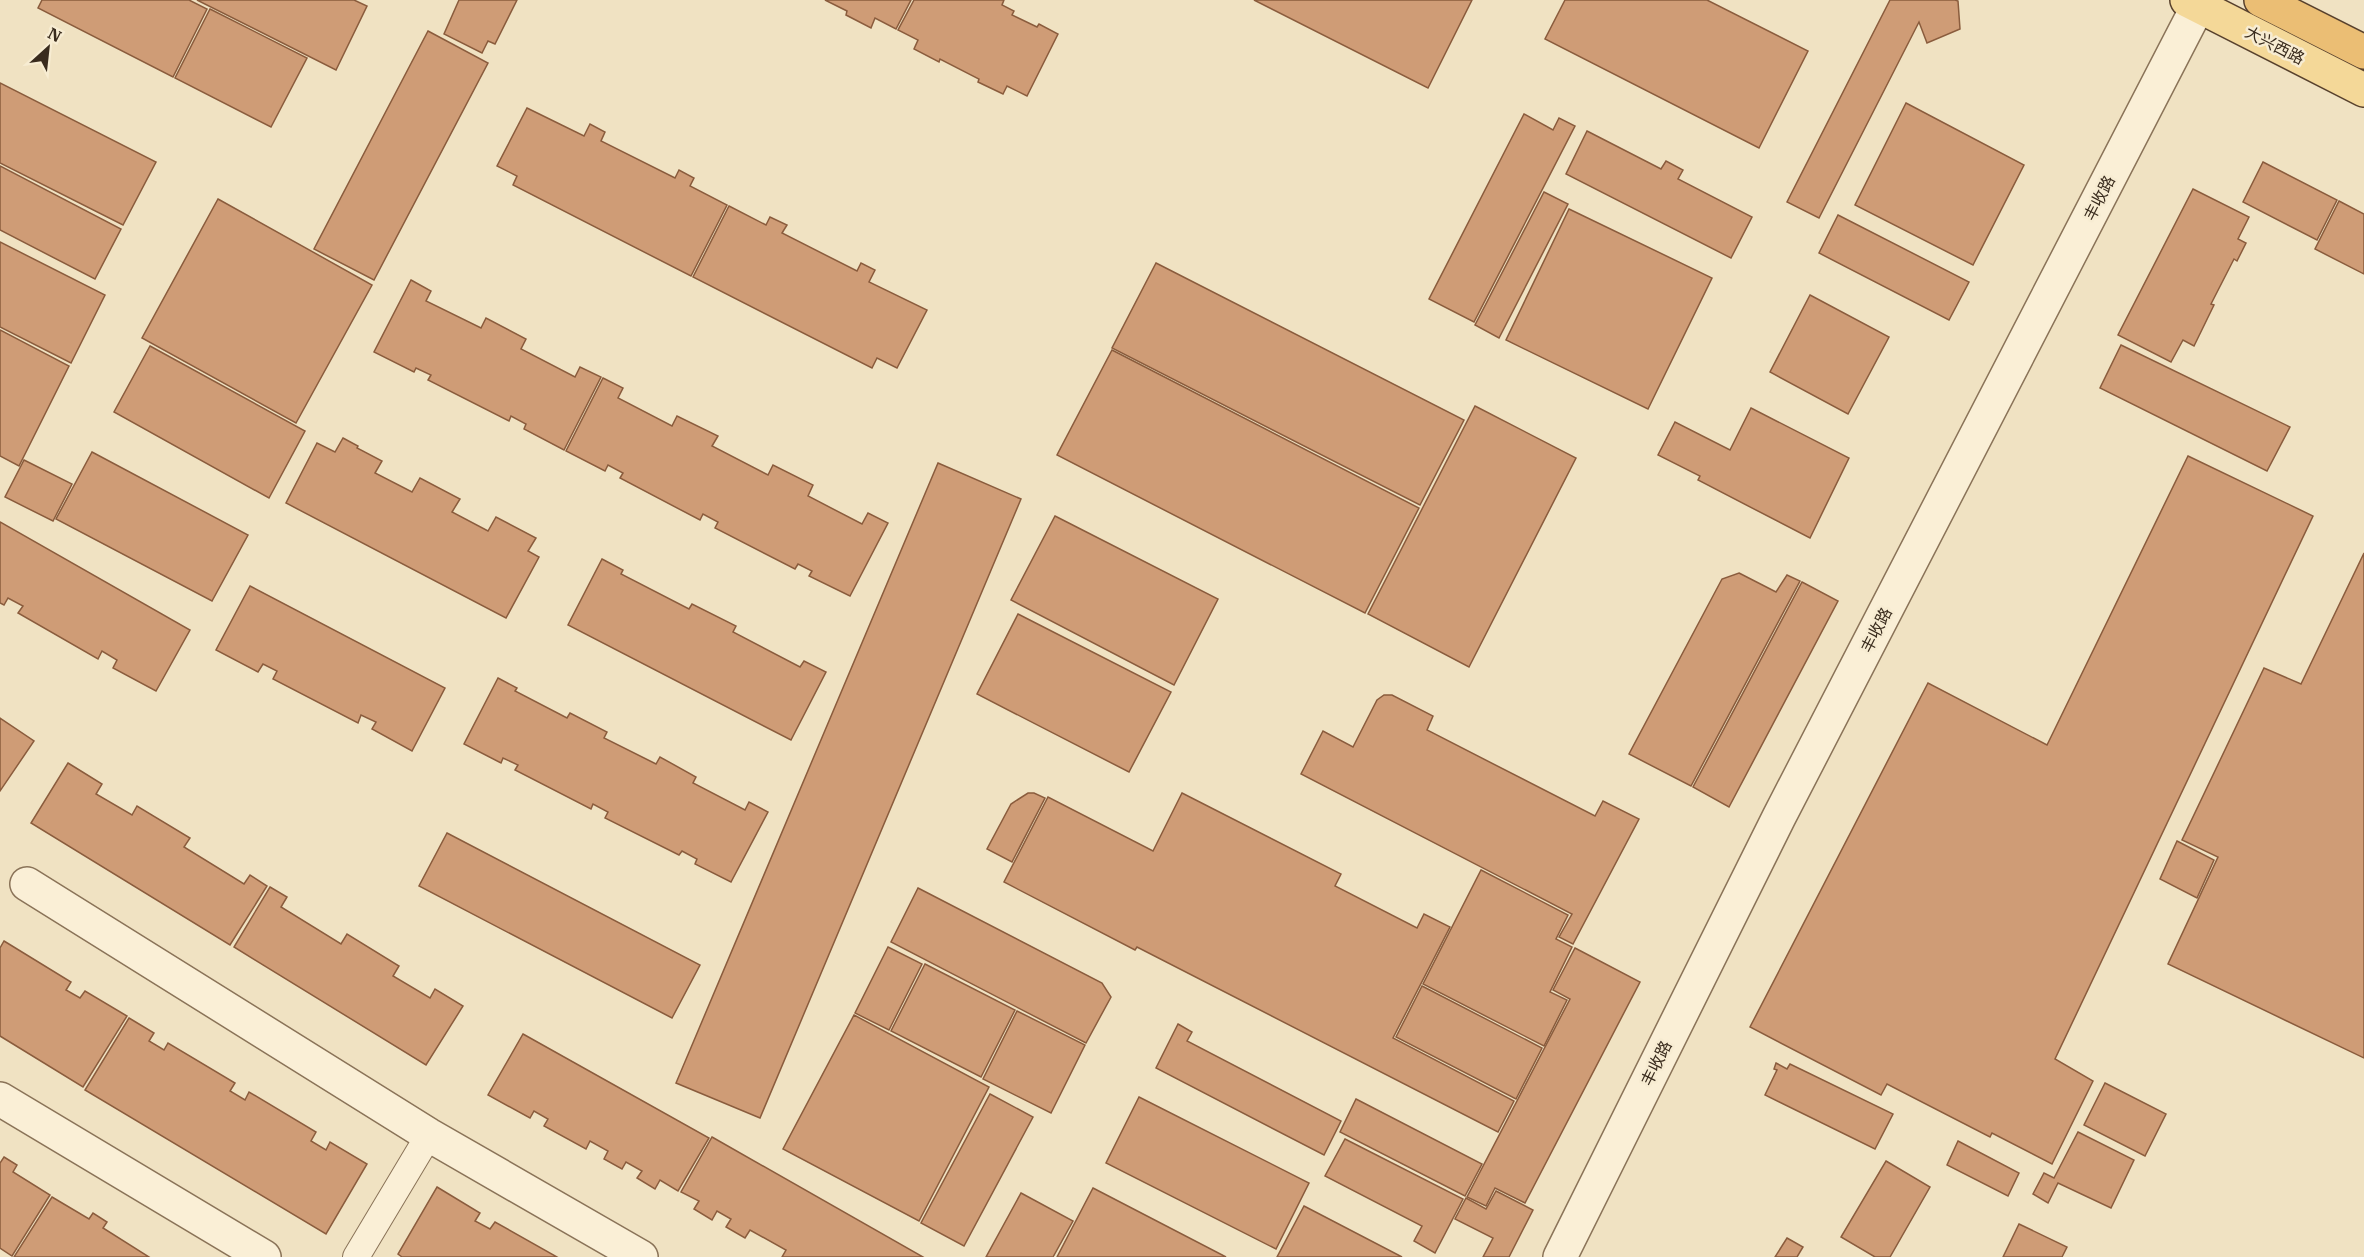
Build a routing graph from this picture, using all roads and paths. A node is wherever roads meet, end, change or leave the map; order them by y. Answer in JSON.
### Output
{"nodes":[{"id":1,"x":2261,"y":0,"type":"edge"},
{"id":2,"x":2192,"y":3,"type":"edge"},
{"id":3,"x":2364,"y":52,"type":"edge"},
{"id":4,"x":2364,"y":90,"type":"edge"},
{"id":5,"x":27,"y":884,"type":"dead end"},
{"id":6,"x":0,"y":1099,"type":"edge"},
{"id":7,"x":429,"y":1135,"type":"junction"},
{"id":8,"x":264,"y":1257,"type":"edge"},
{"id":9,"x":356,"y":1257,"type":"edge"},
{"id":10,"x":641,"y":1257,"type":"edge"},
{"id":11,"x":1560,"y":1257,"type":"edge"}],
"edges":[{"from":1,"to":3,"type":"highway"},
{"from":2,"to":4,"type":"main road","name":"大兴西路"},
{"from":2,"to":11,"type":"street","name":"丰收路"},
{"from":5,"to":7,"type":"street"},
{"from":6,"to":8,"type":"street"},
{"from":7,"to":9,"type":"lane"},
{"from":7,"to":10,"type":"street"}]}
